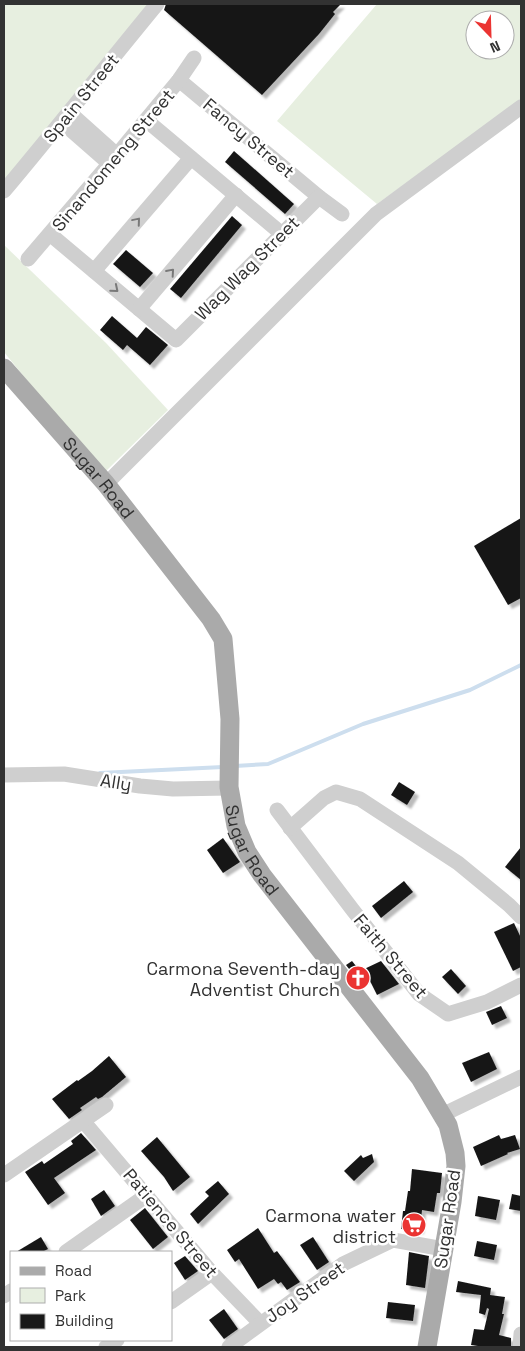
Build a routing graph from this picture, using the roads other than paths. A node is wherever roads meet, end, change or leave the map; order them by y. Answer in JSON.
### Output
{"nodes":[{"id":1,"x":157,"y":4,"type":"edge"},
{"id":2,"x":194,"y":58,"type":"dead end"},
{"id":3,"x":179,"y":80,"type":"junction"},
{"id":4,"x":521,"y":107,"type":"edge"},
{"id":5,"x":146,"y":120,"type":"junction"},
{"id":6,"x":71,"y":122,"type":"junction"},
{"id":7,"x":191,"y":158,"type":"junction"},
{"id":8,"x":114,"y":159,"type":"junction"},
{"id":9,"x":4,"y":191,"type":"edge"},
{"id":10,"x":236,"y":195,"type":"junction"},
{"id":11,"x":319,"y":196,"type":"junction"},
{"id":12,"x":342,"y":214,"type":"dead end"},
{"id":13,"x":282,"y":234,"type":"junction"},
{"id":14,"x":51,"y":235,"type":"junction"},
{"id":15,"x":28,"y":260,"type":"dead end"},
{"id":16,"x":94,"y":271,"type":"junction"},
{"id":17,"x":139,"y":309,"type":"junction"},
{"id":18,"x":4,"y":368,"type":"edge"},
{"id":19,"x":106,"y":484,"type":"junction"},
{"id":20,"x":4,"y":775,"type":"edge"},
{"id":21,"x":229,"y":787,"type":"junction"},
{"id":22,"x":277,"y":810,"type":"dead end"},
{"id":23,"x":290,"y":828,"type":"junction"},
{"id":24,"x":521,"y":917,"type":"edge"},
{"id":25,"x":521,"y":985,"type":"edge"},
{"id":26,"x":521,"y":1077,"type":"edge"},
{"id":27,"x":106,"y":1105,"type":"dead end"},
{"id":28,"x":442,"y":1115,"type":"junction"},
{"id":29,"x":84,"y":1122,"type":"junction"},
{"id":30,"x":4,"y":1174,"type":"edge"},
{"id":31,"x":147,"y":1195,"type":"junction"},
{"id":32,"x":444,"y":1249,"type":"junction"},
{"id":33,"x":67,"y":1251,"type":"edge"},
{"id":34,"x":212,"y":1273,"type":"junction"},
{"id":35,"x":172,"y":1301,"type":"edge"},
{"id":36,"x":260,"y":1323,"type":"junction"},
{"id":37,"x":521,"y":1334,"type":"edge"},
{"id":38,"x":229,"y":1347,"type":"edge"},
{"id":39,"x":427,"y":1347,"type":"edge"},
{"id":40,"x":520,"y":1347,"type":"edge"}],
"edges":[{"from":1,"to":6,"type":"street","name":"Spain Street"},
{"from":2,"to":3,"type":"street","name":"Sinandomeng Street"},
{"from":3,"to":5,"type":"street","name":"Sinandomeng Street"},
{"from":3,"to":11,"type":"street","name":"Fancy Street"},
{"from":4,"to":19,"type":"street"},
{"from":5,"to":7,"type":"street"},
{"from":5,"to":8,"type":"street","name":"Sinandomeng Street"},
{"from":6,"to":8,"type":"street"},
{"from":6,"to":9,"type":"street","name":"Spain Street"},
{"from":7,"to":10,"type":"street"},
{"from":16,"to":7,"type":"street","one_way":true},
{"from":8,"to":14,"type":"street","name":"Sinandomeng Street"},
{"from":10,"to":13,"type":"street"},
{"from":17,"to":10,"type":"street","one_way":true},
{"from":11,"to":12,"type":"street","name":"Fancy Street"},
{"from":11,"to":13,"type":"street","name":"Wag Wag Street"},
{"from":13,"to":17,"type":"street","name":"Wag Wag Street"},
{"from":14,"to":15,"type":"street","name":"Sinandomeng Street"},
{"from":14,"to":16,"type":"street"},
{"from":16,"to":17,"type":"street","one_way":true},
{"from":18,"to":19,"type":"main road","name":"Sugar Road"},
{"from":19,"to":21,"type":"main road","name":"Sugar Road"},
{"from":20,"to":21,"type":"street","name":"Ally"},
{"from":21,"to":28,"type":"main road","name":"Sugar Road"},
{"from":22,"to":23,"type":"street","name":"Faith Street"},
{"from":23,"to":24,"type":"street"},
{"from":23,"to":25,"type":"street","name":"Faith Street"},
{"from":26,"to":28,"type":"street"},
{"from":27,"to":29,"type":"street"},
{"from":28,"to":32,"type":"main road","name":"Sugar Road"},
{"from":29,"to":30,"type":"street"},
{"from":29,"to":31,"type":"street","name":"Patience Street"},
{"from":31,"to":33,"type":"street"},
{"from":31,"to":34,"type":"street","name":"Patience Street"},
{"from":32,"to":36,"type":"street","name":"Joy Street"},
{"from":32,"to":39,"type":"main road","name":"Sugar Road"},
{"from":34,"to":35,"type":"street"},
{"from":34,"to":36,"type":"street","name":"Patience Street"},
{"from":36,"to":38,"type":"street","name":"Joy Street"},
{"from":37,"to":40,"type":"street"}]}
